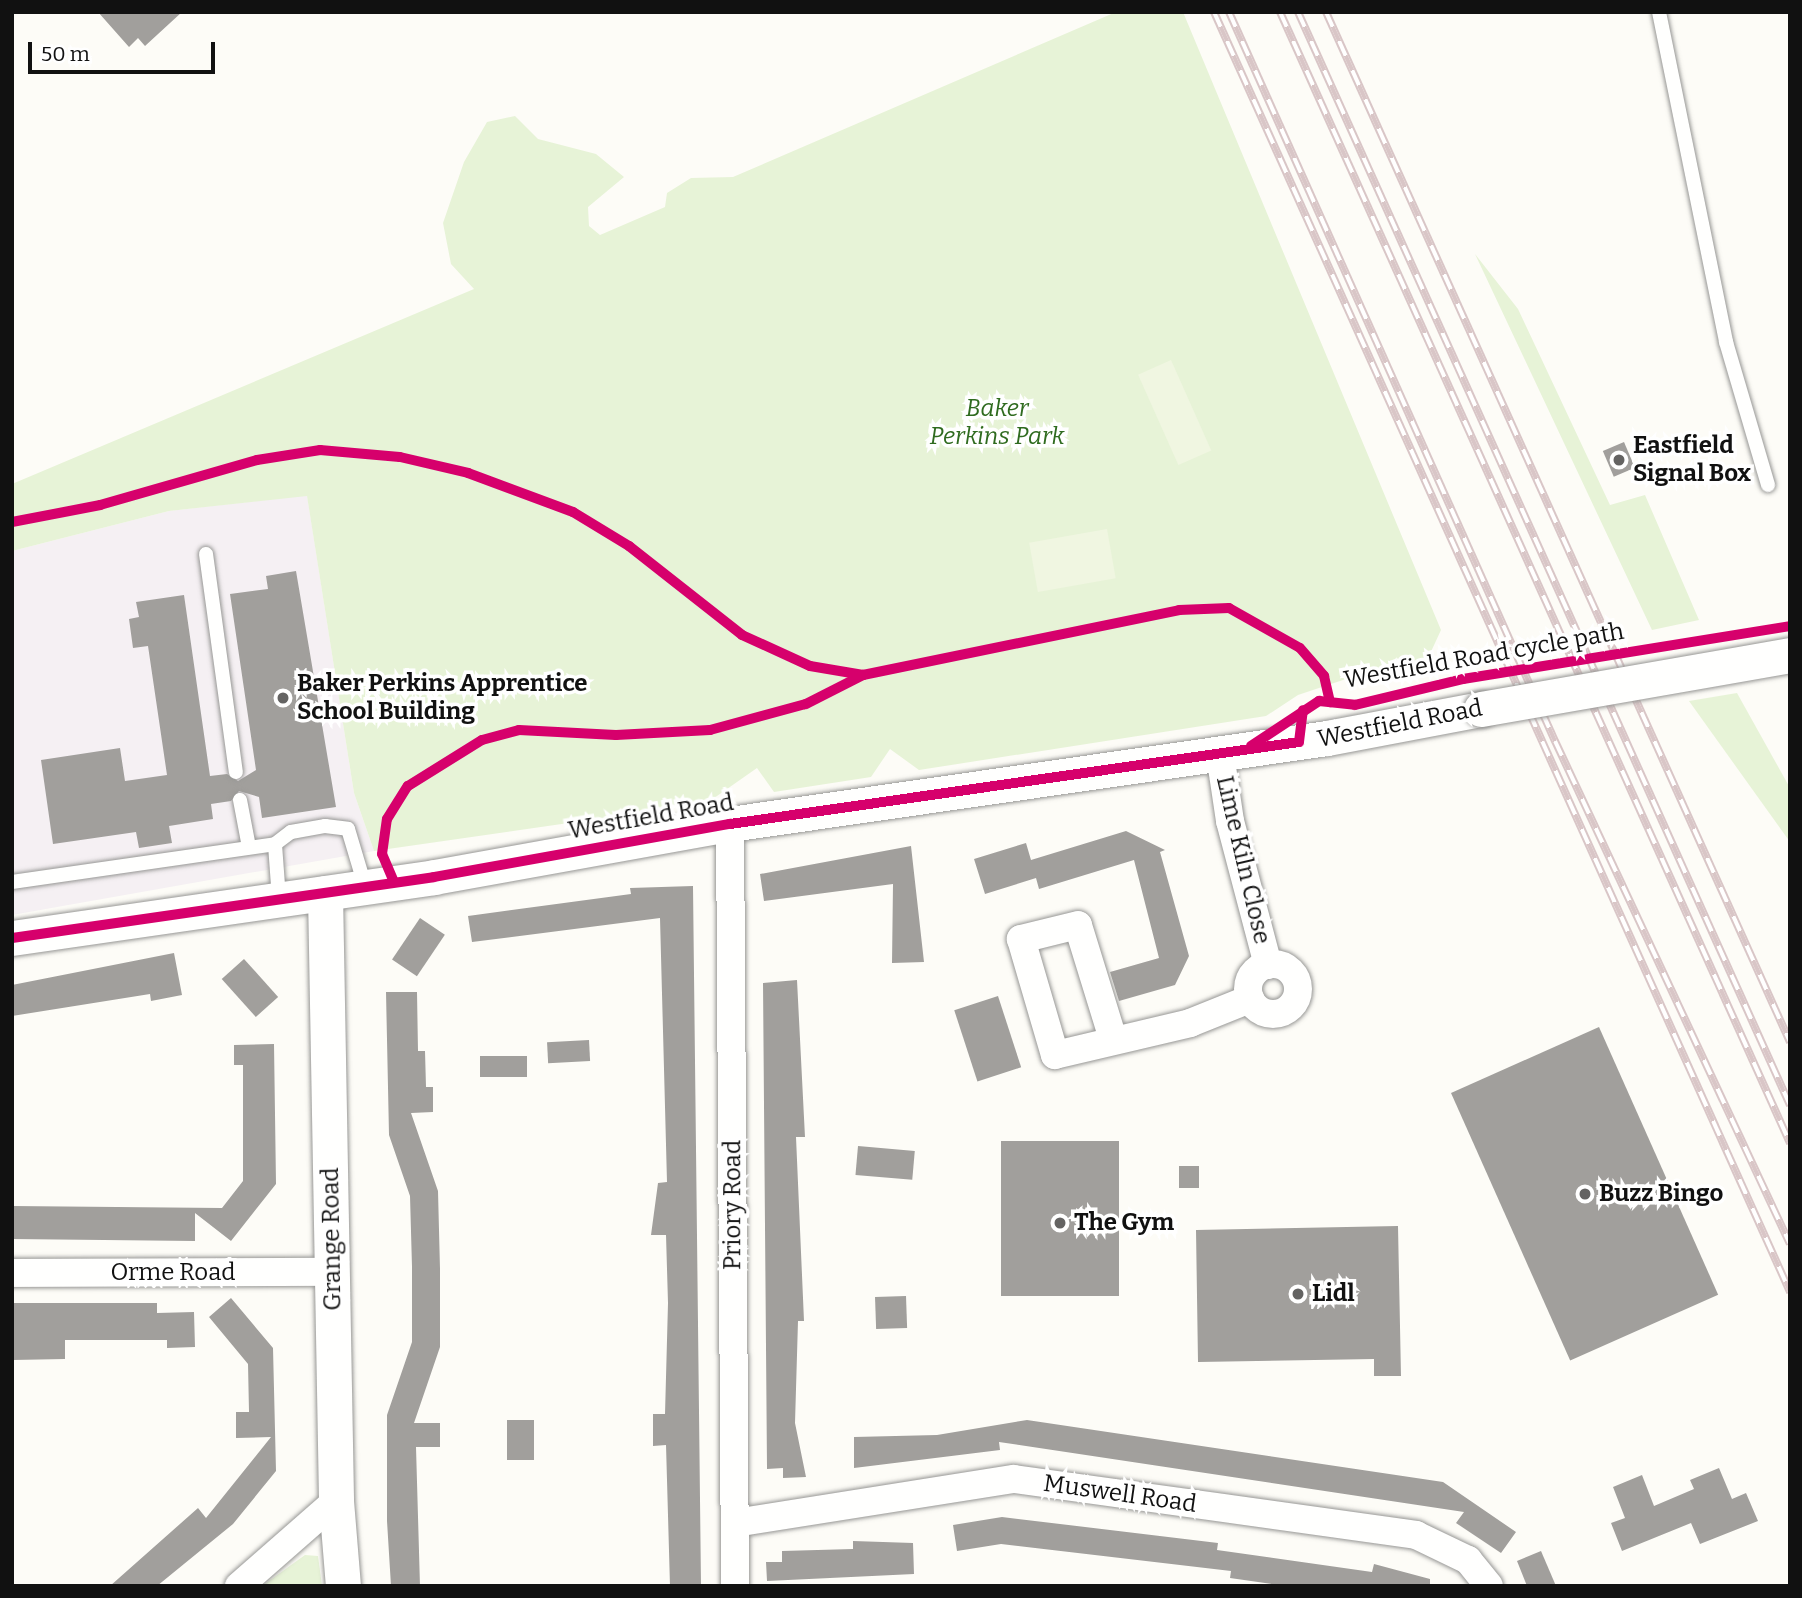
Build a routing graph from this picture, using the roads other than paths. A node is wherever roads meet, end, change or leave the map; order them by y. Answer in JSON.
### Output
{"nodes":[{"id":1,"x":1659,"y":12,"type":"edge"},
{"id":2,"x":1768,"y":485,"type":"dead end"},
{"id":3,"x":206,"y":554,"type":"dead end"},
{"id":4,"x":1790,"y":655,"type":"edge"},
{"id":5,"x":1220,"y":754,"type":"junction"},
{"id":6,"x":236,"y":772,"type":"dead end"},
{"id":7,"x":240,"y":800,"type":"dead end"},
{"id":8,"x":730,"y":824,"type":"junction"},
{"id":9,"x":275,"y":844,"type":"junction"},
{"id":10,"x":249,"y":848,"type":"junction"},
{"id":11,"x":12,"y":882,"type":"edge"},
{"id":12,"x":365,"y":887,"type":"junction"},
{"id":13,"x":325,"y":893,"type":"junction"},
{"id":14,"x":279,"y":899,"type":"junction"},
{"id":15,"x":12,"y":938,"type":"edge"},
{"id":16,"x":1268,"y":965,"type":"junction"},
{"id":17,"x":1250,"y":999,"type":"junction"},
{"id":18,"x":1113,"y":1040,"type":"junction"},
{"id":19,"x":333,"y":1272,"type":"junction"},
{"id":20,"x":12,"y":1273,"type":"edge"},
{"id":21,"x":336,"y":1501,"type":"junction"},
{"id":22,"x":735,"y":1523,"type":"junction"},
{"id":23,"x":239,"y":1586,"type":"edge"},
{"id":24,"x":343,"y":1586,"type":"edge"},
{"id":25,"x":735,"y":1586,"type":"edge"},
{"id":26,"x":1489,"y":1586,"type":"edge"}],
"edges":[{"from":1,"to":2,"type":"lane"},
{"from":3,"to":6,"type":"lane"},
{"from":4,"to":5,"type":"street","name":"Westfield Road","bridge":true},
{"from":5,"to":8,"type":"street","name":"Westfield Road"},
{"from":5,"to":16,"type":"street","name":"Lime Kiln Close"},
{"from":7,"to":10,"type":"lane"},
{"from":8,"to":12,"type":"street","name":"Westfield Road"},
{"from":8,"to":22,"type":"street","name":"Priory Road"},
{"from":9,"to":10,"type":"lane"},
{"from":9,"to":12,"type":"lane"},
{"from":9,"to":14,"type":"lane"},
{"from":10,"to":11,"type":"lane"},
{"from":12,"to":13,"type":"street","name":"Westfield Road"},
{"from":13,"to":14,"type":"street","name":"Westfield Road"},
{"from":13,"to":19,"type":"street","name":"Grange Road"},
{"from":14,"to":15,"type":"street","name":"Westfield Road"},
{"from":16,"to":17,"type":"street"},
{"from":16,"to":17,"type":"street"},
{"from":17,"to":18,"type":"street"},
{"from":18,"to":18,"type":"street"},
{"from":19,"to":20,"type":"street","name":"Orme Road"},
{"from":19,"to":21,"type":"street","name":"Grange Road"},
{"from":21,"to":23,"type":"street"},
{"from":21,"to":24,"type":"street","name":"Grange Road"},
{"from":22,"to":25,"type":"street","name":"Priory Road"},
{"from":22,"to":26,"type":"street","name":"Muswell Road"}]}
